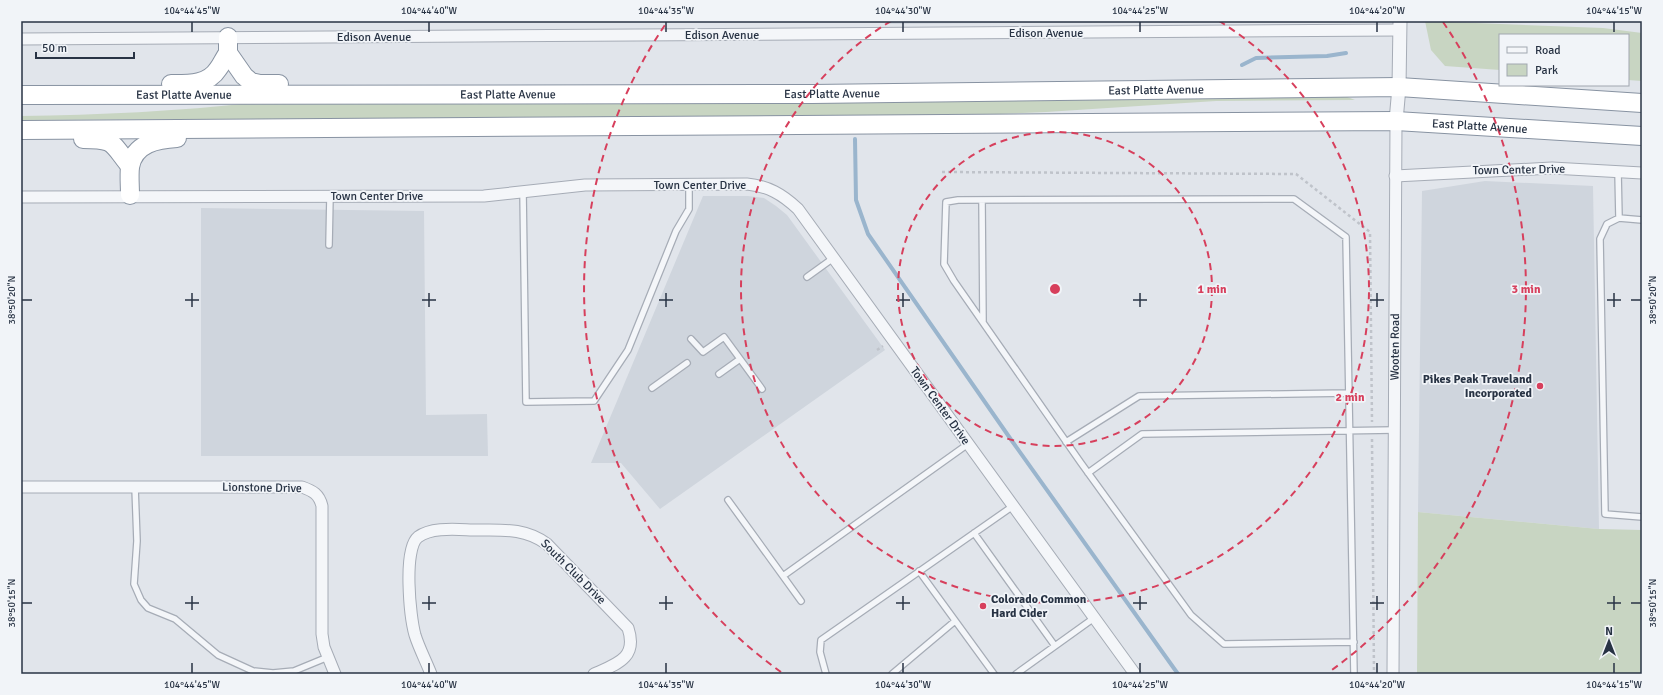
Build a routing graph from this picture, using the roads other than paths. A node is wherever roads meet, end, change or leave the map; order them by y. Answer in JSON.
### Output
{"nodes":[{"id":1,"x":1400,"y":26,"type":"edge"},
{"id":2,"x":21,"y":39,"type":"edge"},
{"id":3,"x":228,"y":45,"type":"junction"},
{"id":4,"x":1399,"y":87,"type":"junction"},
{"id":5,"x":21,"y":95,"type":"edge"},
{"id":6,"x":110,"y":95,"type":"junction"},
{"id":7,"x":360,"y":96,"type":"junction"},
{"id":8,"x":1642,"y":103,"type":"edge"},
{"id":9,"x":1396,"y":121,"type":"junction"},
{"id":10,"x":240,"y":128,"type":"junction"},
{"id":11,"x":25,"y":130,"type":"edge"},
{"id":12,"x":1642,"y":136,"type":"edge"},
{"id":13,"x":130,"y":166,"type":"junction"},
{"id":14,"x":1618,"y":172,"type":"junction"},
{"id":15,"x":1642,"y":173,"type":"edge"},
{"id":16,"x":1395,"y":176,"type":"junction"},
{"id":17,"x":689,"y":184,"type":"junction"},
{"id":18,"x":523,"y":191,"type":"junction"},
{"id":19,"x":130,"y":195,"type":"junction"},
{"id":20,"x":330,"y":196,"type":"junction"},
{"id":21,"x":21,"y":197,"type":"edge"},
{"id":22,"x":982,"y":200,"type":"junction"},
{"id":23,"x":1618,"y":218,"type":"junction"},
{"id":24,"x":1642,"y":220,"type":"edge"},
{"id":25,"x":329,"y":245,"type":"dead end"},
{"id":26,"x":832,"y":259,"type":"junction"},
{"id":27,"x":807,"y":277,"type":"dead end"},
{"id":28,"x":984,"y":323,"type":"junction"},
{"id":29,"x":691,"y":339,"type":"dead end"},
{"id":30,"x":740,"y":359,"type":"junction"},
{"id":31,"x":687,"y":363,"type":"dead end"},
{"id":32,"x":719,"y":374,"type":"dead end"},
{"id":33,"x":652,"y":388,"type":"dead end"},
{"id":34,"x":762,"y":389,"type":"dead end"},
{"id":35,"x":1349,"y":393,"type":"junction"},
{"id":36,"x":1394,"y":430,"type":"junction"},
{"id":37,"x":1350,"y":432,"type":"junction"},
{"id":38,"x":1066,"y":442,"type":"junction"},
{"id":39,"x":968,"y":444,"type":"junction"},
{"id":40,"x":1088,"y":473,"type":"junction"},
{"id":41,"x":21,"y":487,"type":"edge"},
{"id":42,"x":135,"y":487,"type":"junction"},
{"id":43,"x":728,"y":500,"type":"dead end"},
{"id":44,"x":1013,"y":506,"type":"junction"},
{"id":45,"x":1642,"y":517,"type":"edge"},
{"id":46,"x":974,"y":533,"type":"junction"},
{"id":47,"x":919,"y":571,"type":"junction"},
{"id":48,"x":783,"y":576,"type":"junction"},
{"id":49,"x":801,"y":601,"type":"dead end"},
{"id":50,"x":1094,"y":618,"type":"junction"},
{"id":51,"x":955,"y":621,"type":"junction"},
{"id":52,"x":1354,"y":642,"type":"junction"},
{"id":53,"x":1055,"y":646,"type":"junction"},
{"id":54,"x":328,"y":657,"type":"junction"},
{"id":55,"x":335,"y":674,"type":"edge"},
{"id":56,"x":431,"y":674,"type":"edge"},
{"id":57,"x":594,"y":674,"type":"edge"},
{"id":58,"x":826,"y":674,"type":"edge"},
{"id":59,"x":892,"y":674,"type":"edge"},
{"id":60,"x":994,"y":674,"type":"edge"},
{"id":61,"x":1016,"y":674,"type":"edge"},
{"id":62,"x":1135,"y":674,"type":"edge"},
{"id":63,"x":1354,"y":674,"type":"edge"},
{"id":64,"x":1393,"y":674,"type":"edge"}],
"edges":[{"from":1,"to":3,"type":"street","name":"Edison Avenue"},
{"from":1,"to":4,"type":"street","name":"Wooten Road"},
{"from":2,"to":3,"type":"street","name":"Edison Avenue"},
{"from":3,"to":6,"type":"highway"},
{"from":3,"to":7,"type":"highway"},
{"from":4,"to":7,"type":"highway","name":"East Platte Avenue"},
{"from":4,"to":8,"type":"highway","name":"East Platte Avenue"},
{"from":4,"to":9,"type":"street","name":"Wooten Road"},
{"from":5,"to":6,"type":"highway","name":"East Platte Avenue"},
{"from":6,"to":7,"type":"highway","name":"East Platte Avenue"},
{"from":9,"to":10,"type":"highway","name":"East Platte Avenue"},
{"from":9,"to":12,"type":"highway","name":"East Platte Avenue"},
{"from":9,"to":16,"type":"street","name":"Wooten Road"},
{"from":10,"to":11,"type":"highway","name":"East Platte Avenue"},
{"from":10,"to":13,"type":"highway"},
{"from":11,"to":13,"type":"highway"},
{"from":13,"to":19,"type":"highway"},
{"from":14,"to":15,"type":"street","name":"Town Center Drive"},
{"from":14,"to":16,"type":"street","name":"Town Center Drive"},
{"from":14,"to":23,"type":"lane"},
{"from":16,"to":36,"type":"street","name":"Wooten Road"},
{"from":17,"to":18,"type":"street","name":"Town Center Drive"},
{"from":17,"to":18,"type":"lane"},
{"from":17,"to":26,"type":"street","name":"Town Center Drive"},
{"from":18,"to":20,"type":"street","name":"Town Center Drive"},
{"from":19,"to":20,"type":"street","name":"Town Center Drive"},
{"from":19,"to":21,"type":"street","name":"Town Center Drive"},
{"from":20,"to":25,"type":"lane"},
{"from":22,"to":28,"type":"lane"},
{"from":22,"to":28,"type":"lane"},
{"from":22,"to":35,"type":"lane"},
{"from":23,"to":24,"type":"lane"},
{"from":23,"to":45,"type":"lane"},
{"from":26,"to":27,"type":"lane"},
{"from":26,"to":39,"type":"street","name":"Town Center Drive"},
{"from":28,"to":38,"type":"lane"},
{"from":29,"to":30,"type":"lane"},
{"from":30,"to":32,"type":"lane"},
{"from":30,"to":34,"type":"lane"},
{"from":31,"to":33,"type":"lane"},
{"from":35,"to":37,"type":"lane"},
{"from":35,"to":38,"type":"lane"},
{"from":36,"to":37,"type":"lane"},
{"from":36,"to":64,"type":"street","name":"Wooten Road"},
{"from":37,"to":40,"type":"lane"},
{"from":37,"to":52,"type":"lane"},
{"from":38,"to":40,"type":"lane"},
{"from":39,"to":44,"type":"street","name":"Town Center Drive"},
{"from":39,"to":48,"type":"lane"},
{"from":40,"to":52,"type":"lane"},
{"from":41,"to":42,"type":"street","name":"Lionstone Drive"},
{"from":42,"to":54,"type":"lane"},
{"from":42,"to":54,"type":"street","name":"Lionstone Drive"},
{"from":43,"to":48,"type":"lane"},
{"from":44,"to":46,"type":"lane"},
{"from":44,"to":50,"type":"street","name":"Town Center Drive"},
{"from":46,"to":47,"type":"lane"},
{"from":46,"to":53,"type":"lane"},
{"from":47,"to":51,"type":"lane"},
{"from":47,"to":58,"type":"lane"},
{"from":48,"to":49,"type":"lane"},
{"from":50,"to":53,"type":"lane"},
{"from":50,"to":62,"type":"street","name":"Town Center Drive"},
{"from":51,"to":59,"type":"lane"},
{"from":51,"to":60,"type":"lane"},
{"from":52,"to":63,"type":"lane"},
{"from":53,"to":61,"type":"lane"},
{"from":54,"to":55,"type":"street","name":"Lionstone Drive"},
{"from":56,"to":57,"type":"street","name":"South Club Drive"}]}
